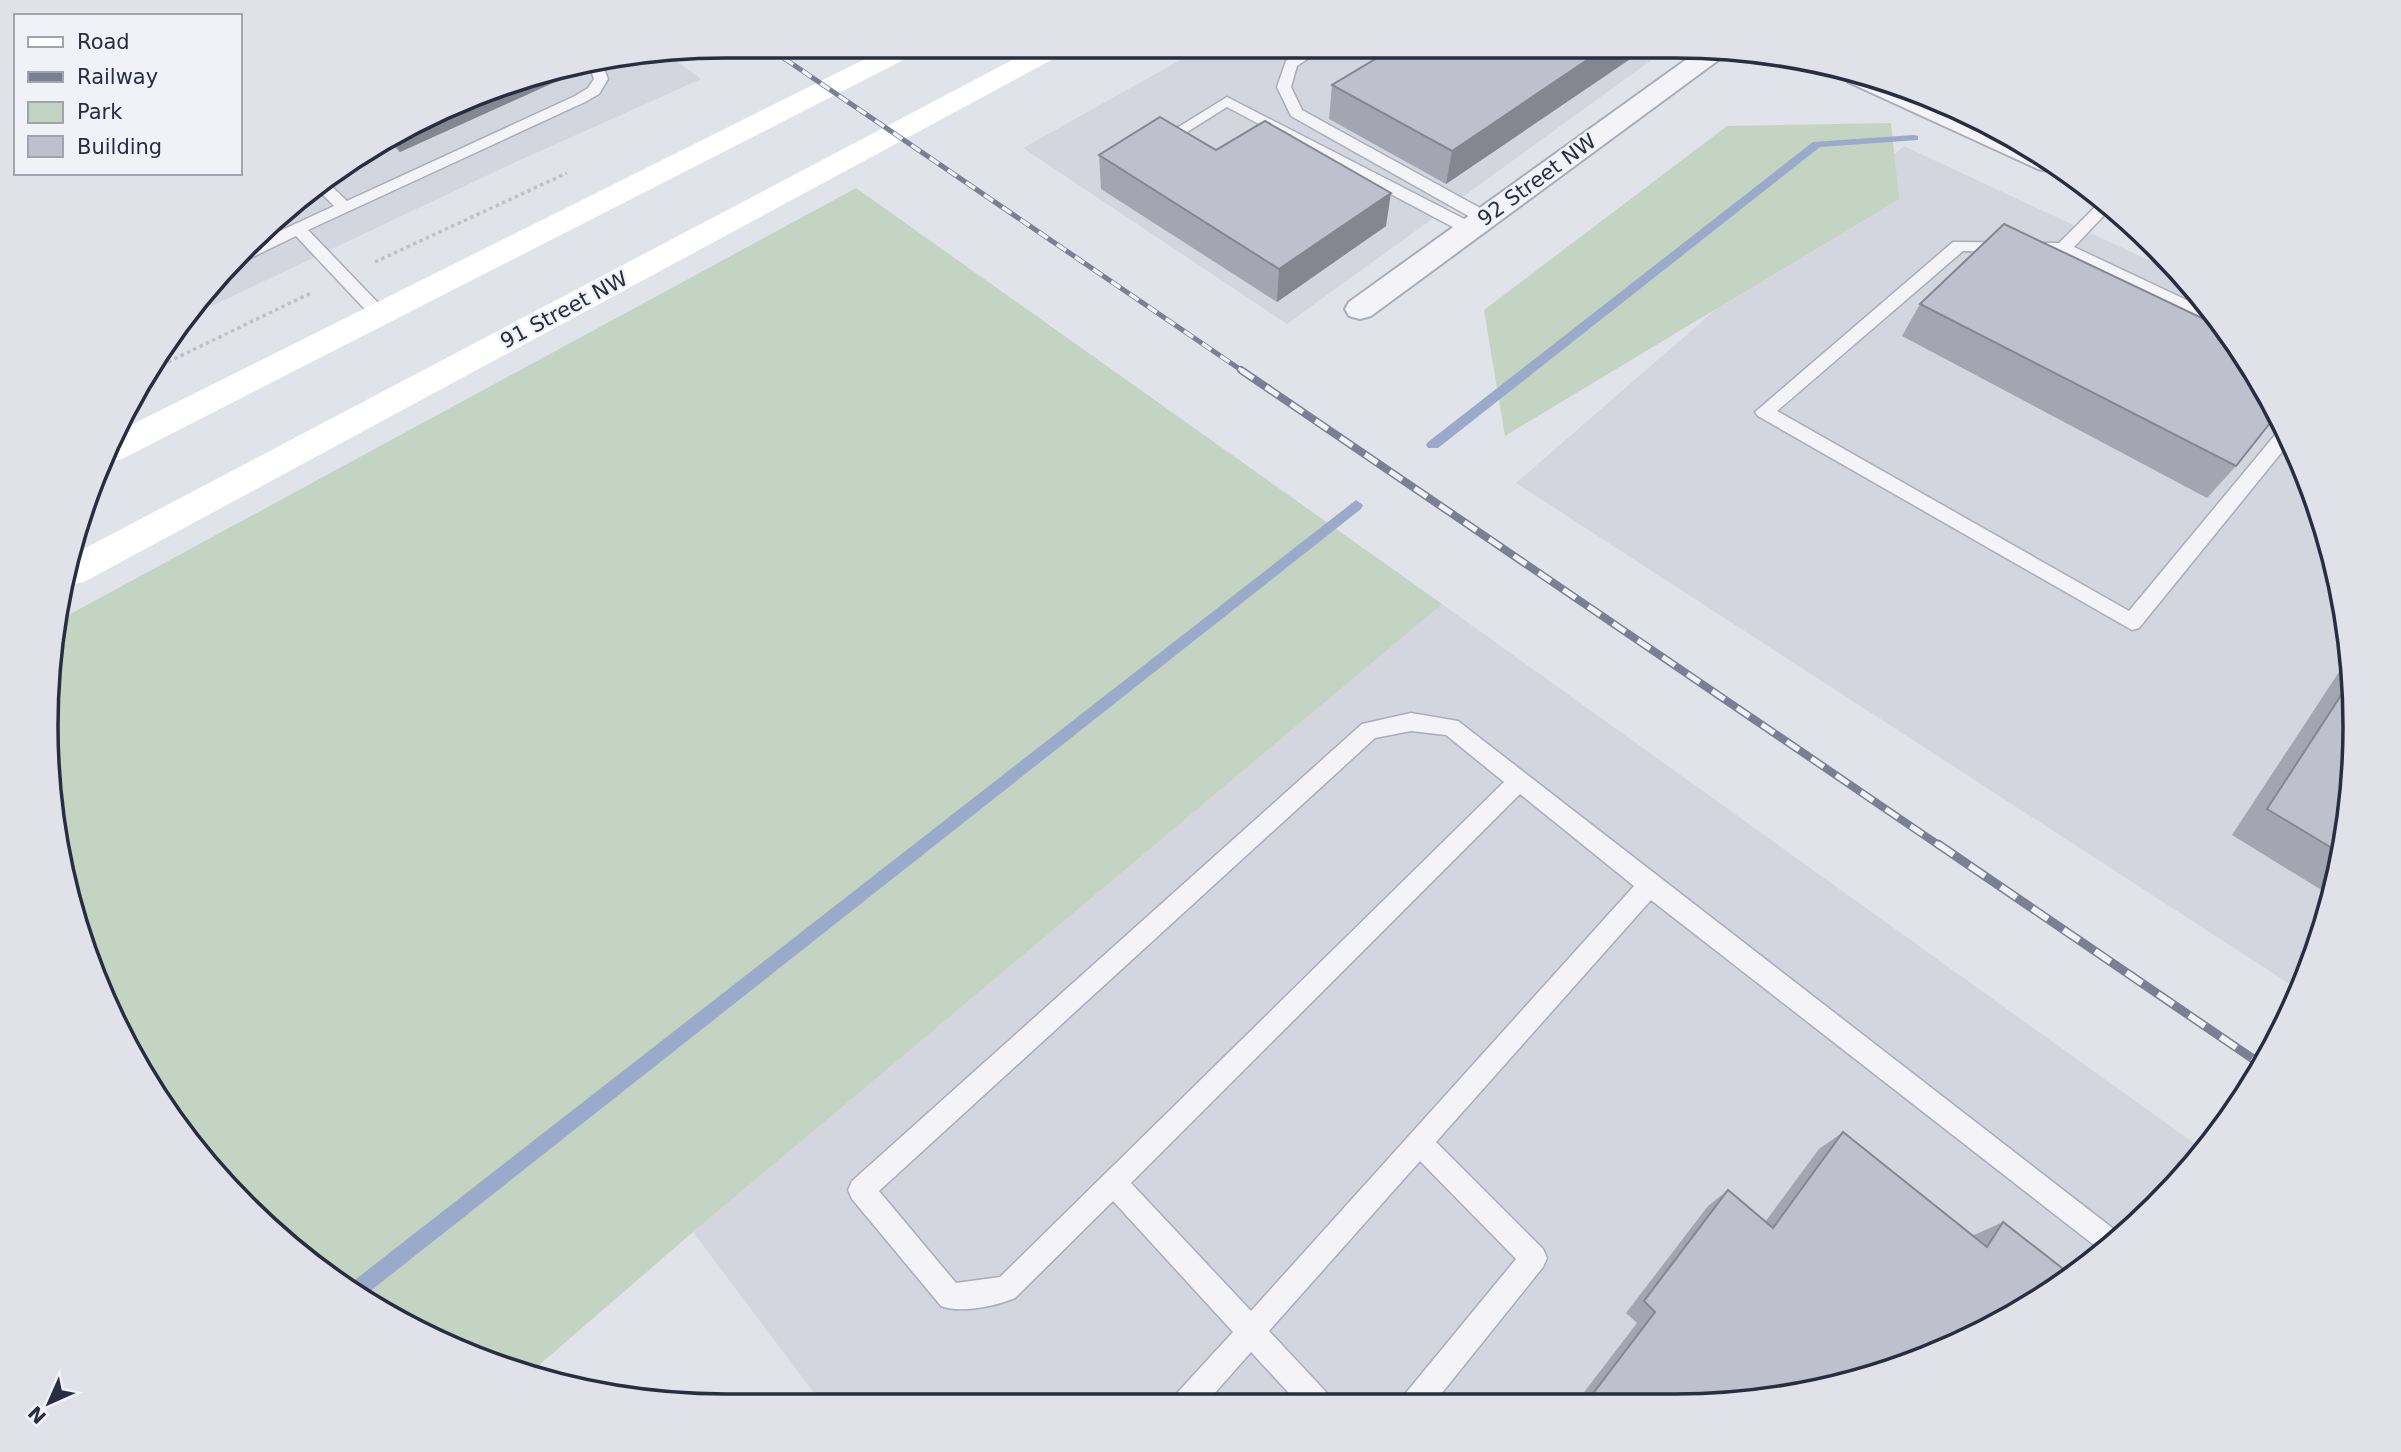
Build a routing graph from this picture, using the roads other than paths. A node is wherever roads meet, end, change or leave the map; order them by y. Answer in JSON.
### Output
{"nodes":[{"id":1,"x":888,"y":58,"type":"edge"},
{"id":2,"x":1036,"y":58,"type":"edge"},
{"id":3,"x":1302,"y":58,"type":"edge"},
{"id":4,"x":1700,"y":59,"type":"edge"},
{"id":5,"x":598,"y":71,"type":"edge"},
{"id":6,"x":1920,"y":105,"type":"edge"},
{"id":7,"x":1984,"y":134,"type":"edge"},
{"id":8,"x":1171,"y":136,"type":"edge"},
{"id":9,"x":327,"y":190,"type":"edge"},
{"id":10,"x":345,"y":208,"type":"junction"},
{"id":11,"x":2100,"y":211,"type":"edge"},
{"id":12,"x":1477,"y":224,"type":"junction"},
{"id":13,"x":298,"y":229,"type":"junction"},
{"id":14,"x":260,"y":246,"type":"edge"},
{"id":15,"x":2063,"y":248,"type":"junction"},
{"id":16,"x":1360,"y":309,"type":"dead end"},
{"id":17,"x":379,"y":314,"type":"junction"},
{"id":18,"x":2201,"y":314,"type":"edge"},
{"id":19,"x":2279,"y":442,"type":"edge"},
{"id":20,"x":120,"y":445,"type":"edge"},
{"id":21,"x":77,"y":569,"type":"edge"},
{"id":22,"x":1519,"y":781,"type":"junction"},
{"id":23,"x":1650,"y":885,"type":"junction"},
{"id":24,"x":1419,"y":1143,"type":"junction"},
{"id":25,"x":1113,"y":1182,"type":"junction"},
{"id":26,"x":2105,"y":1237,"type":"edge"},
{"id":27,"x":1250,"y":1331,"type":"junction"},
{"id":28,"x":1195,"y":1394,"type":"edge"},
{"id":29,"x":1308,"y":1394,"type":"edge"},
{"id":30,"x":1423,"y":1394,"type":"edge"}],
"edges":[{"from":1,"to":17,"type":"main road"},
{"from":2,"to":21,"type":"main road","name":"91 Street NW"},
{"from":3,"to":12,"type":"lane"},
{"from":4,"to":12,"type":"street","name":"92 Street NW"},
{"from":5,"to":10,"type":"lane"},
{"from":6,"to":7,"type":"street"},
{"from":8,"to":12,"type":"lane"},
{"from":9,"to":10,"type":"lane"},
{"from":10,"to":13,"type":"lane"},
{"from":11,"to":15,"type":"lane"},
{"from":12,"to":16,"type":"street","name":"92 Street NW"},
{"from":13,"to":14,"type":"lane"},
{"from":13,"to":17,"type":"lane"},
{"from":15,"to":18,"type":"lane"},
{"from":15,"to":19,"type":"lane"},
{"from":17,"to":20,"type":"main road"},
{"from":22,"to":23,"type":"lane"},
{"from":22,"to":25,"type":"lane"},
{"from":22,"to":25,"type":"lane"},
{"from":23,"to":24,"type":"lane"},
{"from":23,"to":26,"type":"lane"},
{"from":24,"to":27,"type":"lane"},
{"from":24,"to":30,"type":"lane"},
{"from":25,"to":27,"type":"lane"},
{"from":27,"to":28,"type":"lane"},
{"from":27,"to":29,"type":"lane"}]}
